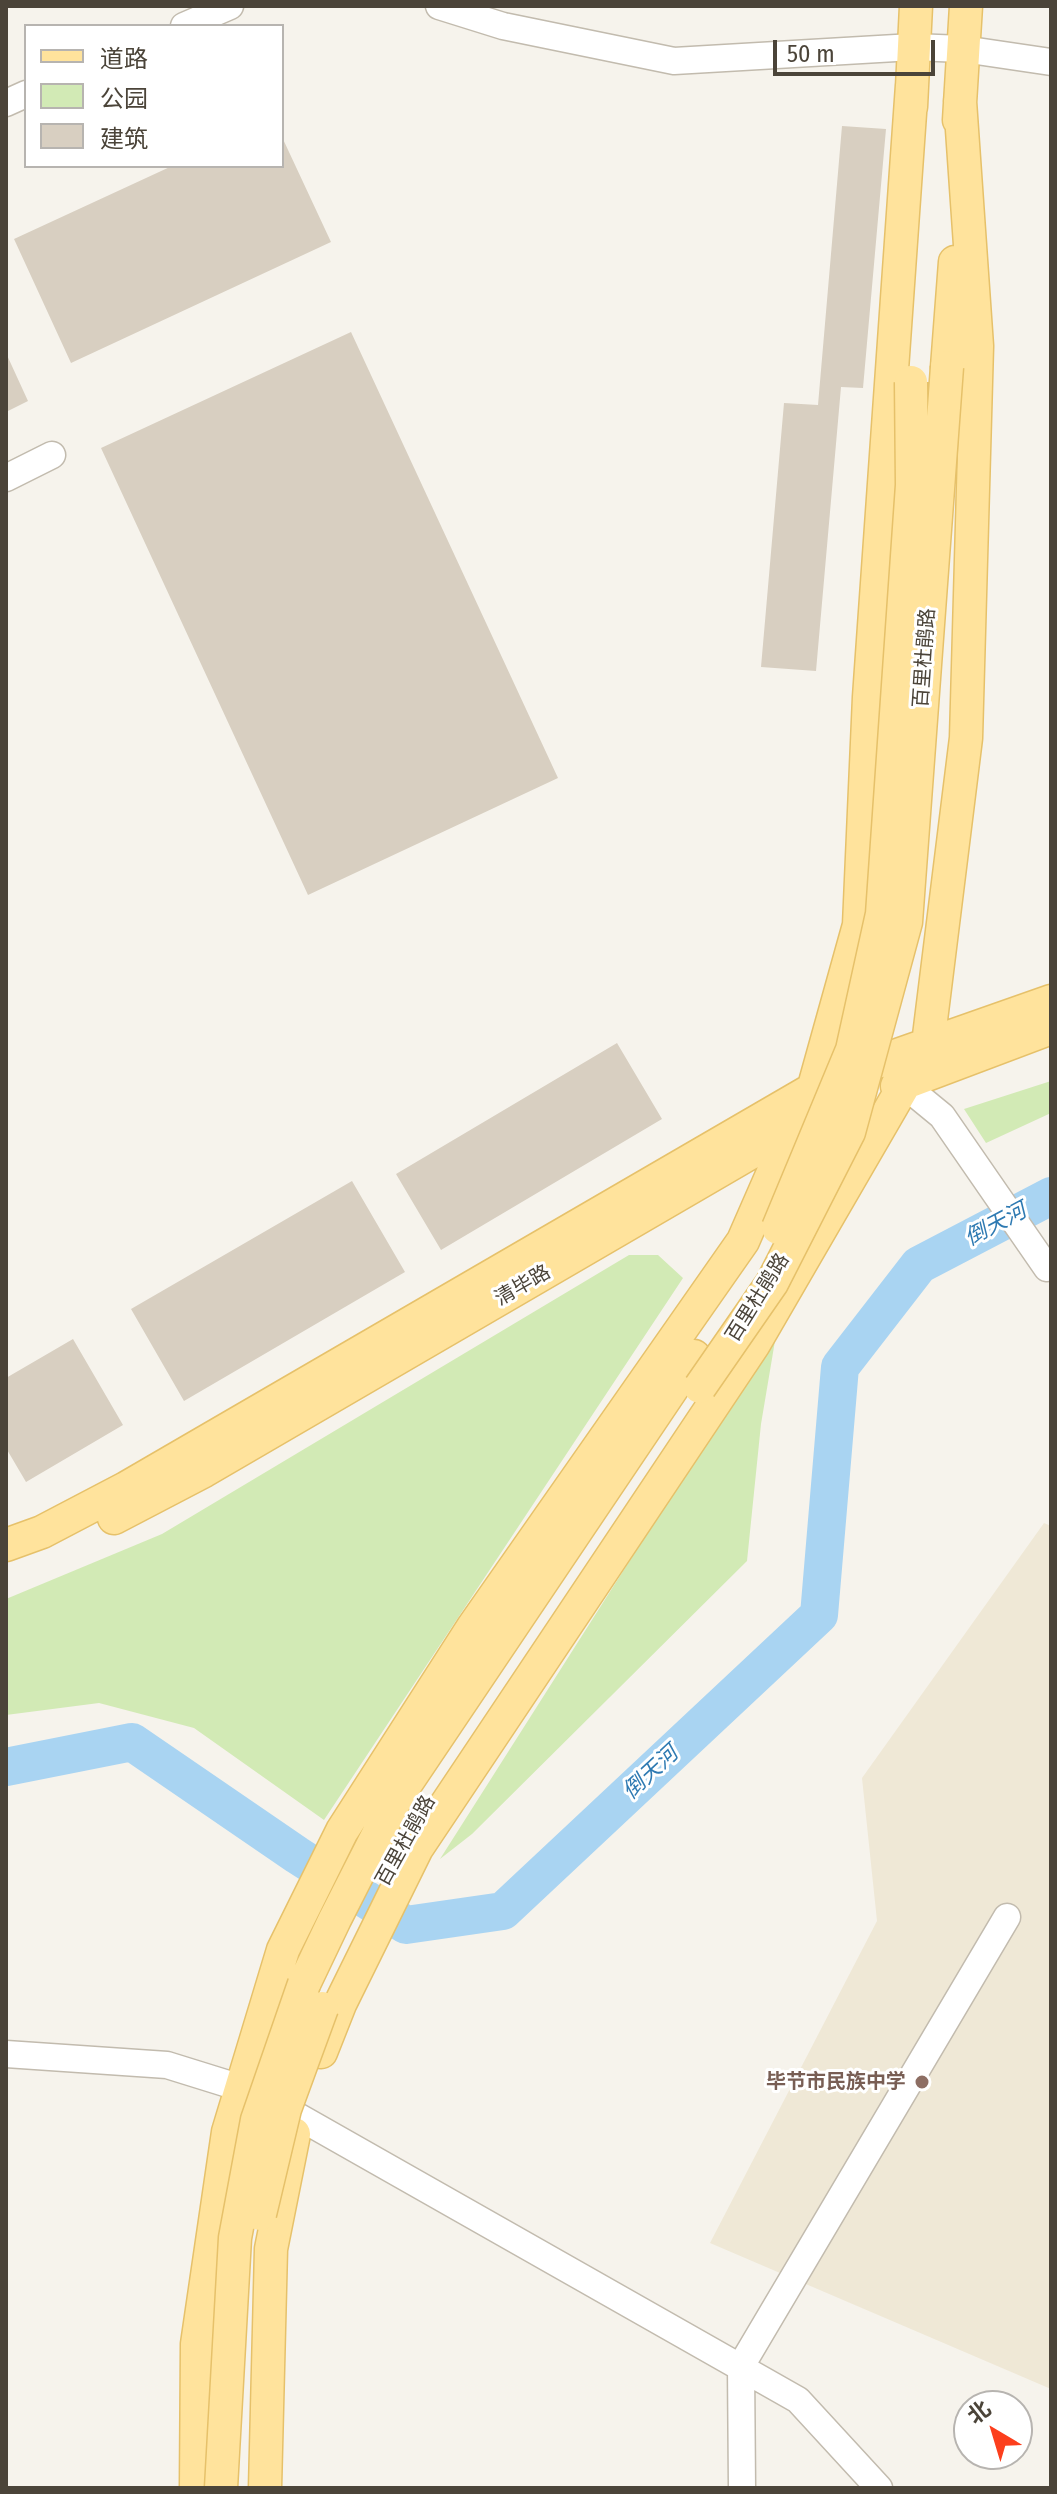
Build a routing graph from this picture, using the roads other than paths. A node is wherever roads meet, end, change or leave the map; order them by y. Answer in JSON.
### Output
{"nodes":[{"id":1,"x":230,"y":6,"type":"edge"},
{"id":2,"x":439,"y":6,"type":"edge"},
{"id":3,"x":916,"y":6,"type":"edge"},
{"id":4,"x":966,"y":6,"type":"edge"},
{"id":5,"x":187,"y":18,"type":"edge"},
{"id":6,"x":913,"y":47,"type":"junction"},
{"id":7,"x":963,"y":49,"type":"junction"},
{"id":8,"x":1051,"y":62,"type":"edge"},
{"id":9,"x":912,"y":85,"type":"junction"},
{"id":10,"x":960,"y":101,"type":"junction"},
{"id":11,"x":52,"y":455,"type":"dead end"},
{"id":12,"x":6,"y":478,"type":"edge"},
{"id":13,"x":1051,"y":1001,"type":"edge"},
{"id":14,"x":1051,"y":1028,"type":"edge"},
{"id":15,"x":928,"y":1044,"type":"junction"},
{"id":16,"x":903,"y":1084,"type":"junction"},
{"id":17,"x":813,"y":1090,"type":"junction"},
{"id":18,"x":792,"y":1129,"type":"junction"},
{"id":19,"x":1047,"y":1268,"type":"dead end"},
{"id":20,"x":6,"y":1545,"type":"edge"},
{"id":21,"x":6,"y":1568,"type":"edge"},
{"id":22,"x":1007,"y":1917,"type":"dead end"},
{"id":23,"x":6,"y":2054,"type":"edge"},
{"id":24,"x":241,"y":2088,"type":"junction"},
{"id":25,"x":292,"y":2112,"type":"junction"},
{"id":26,"x":741,"y":2366,"type":"junction"},
{"id":27,"x":196,"y":2488,"type":"edge"},
{"id":28,"x":221,"y":2488,"type":"edge"},
{"id":29,"x":241,"y":2488,"type":"edge"},
{"id":30,"x":265,"y":2488,"type":"edge"},
{"id":31,"x":742,"y":2488,"type":"edge"},
{"id":32,"x":879,"y":2488,"type":"edge"}],
"edges":[{"from":1,"to":5,"type":"street"},
{"from":2,"to":6,"type":"street"},
{"from":3,"to":6,"type":"main road","name":"百里杜鹃路"},
{"from":4,"to":7,"type":"main road","name":"百里杜鹃路"},
{"from":6,"to":7,"type":"street"},
{"from":6,"to":9,"type":"main road","name":"百里杜鹃路"},
{"from":7,"to":8,"type":"street"},
{"from":7,"to":10,"type":"main road","name":"百里杜鹃路"},
{"from":9,"to":17,"type":"main road"},
{"from":9,"to":28,"type":"main road","name":"百里杜鹃路","bridge":true},
{"from":10,"to":15,"type":"main road"},
{"from":10,"to":25,"type":"main road","name":"百里杜鹃路","bridge":true},
{"from":11,"to":12,"type":"street"},
{"from":13,"to":15,"type":"main road"},
{"from":14,"to":16,"type":"main road","name":"清毕路"},
{"from":15,"to":16,"type":"main road"},
{"from":15,"to":17,"type":"main road"},
{"from":16,"to":18,"type":"main road","name":"清毕路"},
{"from":16,"to":19,"type":"street"},
{"from":16,"to":25,"type":"main road"},
{"from":17,"to":18,"type":"main road"},
{"from":17,"to":20,"type":"main road"},
{"from":18,"to":21,"type":"main road","name":"清毕路"},
{"from":18,"to":24,"type":"main road"},
{"from":22,"to":26,"type":"street"},
{"from":23,"to":24,"type":"street"},
{"from":24,"to":25,"type":"street"},
{"from":24,"to":27,"type":"main road"},
{"from":25,"to":26,"type":"street"},
{"from":25,"to":29,"type":"main road","name":"百里杜鹃路","bridge":true},
{"from":25,"to":30,"type":"main road"},
{"from":26,"to":31,"type":"street"},
{"from":26,"to":32,"type":"street"}]}
